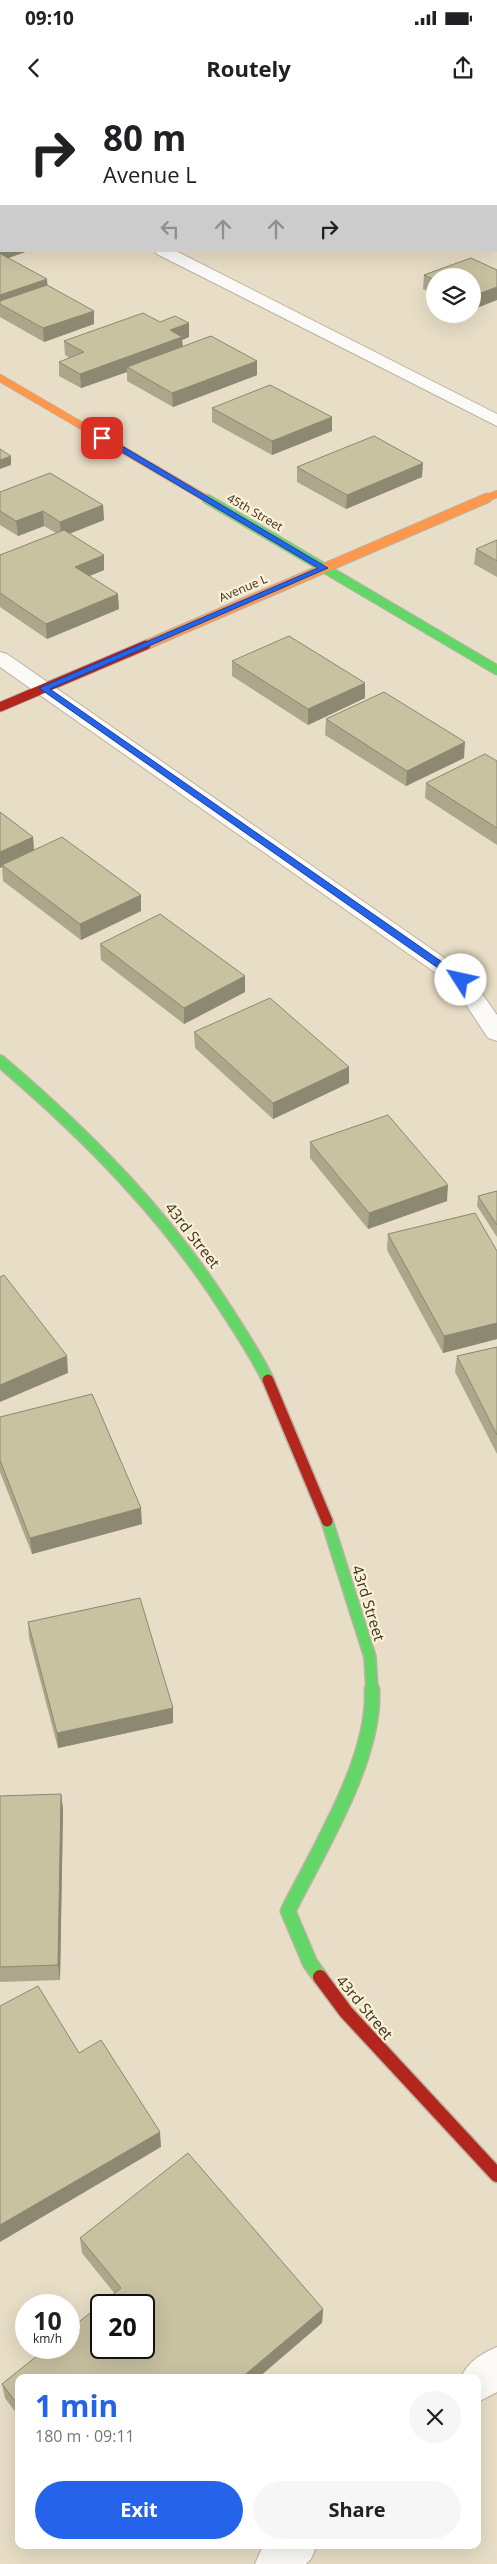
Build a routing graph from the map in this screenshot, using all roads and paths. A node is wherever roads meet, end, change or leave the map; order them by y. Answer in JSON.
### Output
{"nodes":[{"id":1,"x":165,"y":252,"type":"edge"},
{"id":2,"x":0,"y":378,"type":"edge"},
{"id":3,"x":497,"y":421,"type":"edge"},
{"id":4,"x":497,"y":494,"type":"edge"},
{"id":5,"x":324,"y":568,"type":"junction"},
{"id":6,"x":0,"y":658,"type":"edge"},
{"id":7,"x":497,"y":670,"type":"edge"},
{"id":8,"x":44,"y":688,"type":"junction"},
{"id":9,"x":0,"y":708,"type":"edge"},
{"id":10,"x":497,"y":1033,"type":"edge"},
{"id":11,"x":0,"y":1061,"type":"edge"},
{"id":12,"x":497,"y":2175,"type":"edge"},
{"id":13,"x":497,"y":2366,"type":"edge"},
{"id":14,"x":481,"y":2380,"type":"edge"},
{"id":15,"x":292,"y":2549,"type":"edge"},
{"id":16,"x":275,"y":2564,"type":"edge"}],
"edges":[{"from":1,"to":3,"type":"street"},
{"from":2,"to":5,"type":"street","name":"45th Street"},
{"from":4,"to":5,"type":"street","name":"Avenue L"},
{"from":5,"to":7,"type":"street","name":"45th Street"},
{"from":5,"to":8,"type":"street","name":"Avenue L"},
{"from":6,"to":8,"type":"street"},
{"from":8,"to":9,"type":"street","name":"Avenue L"},
{"from":8,"to":10,"type":"street"},
{"from":11,"to":12,"type":"street","name":"43rd Street"},
{"from":13,"to":14,"type":"street"},
{"from":15,"to":16,"type":"street"}]}
